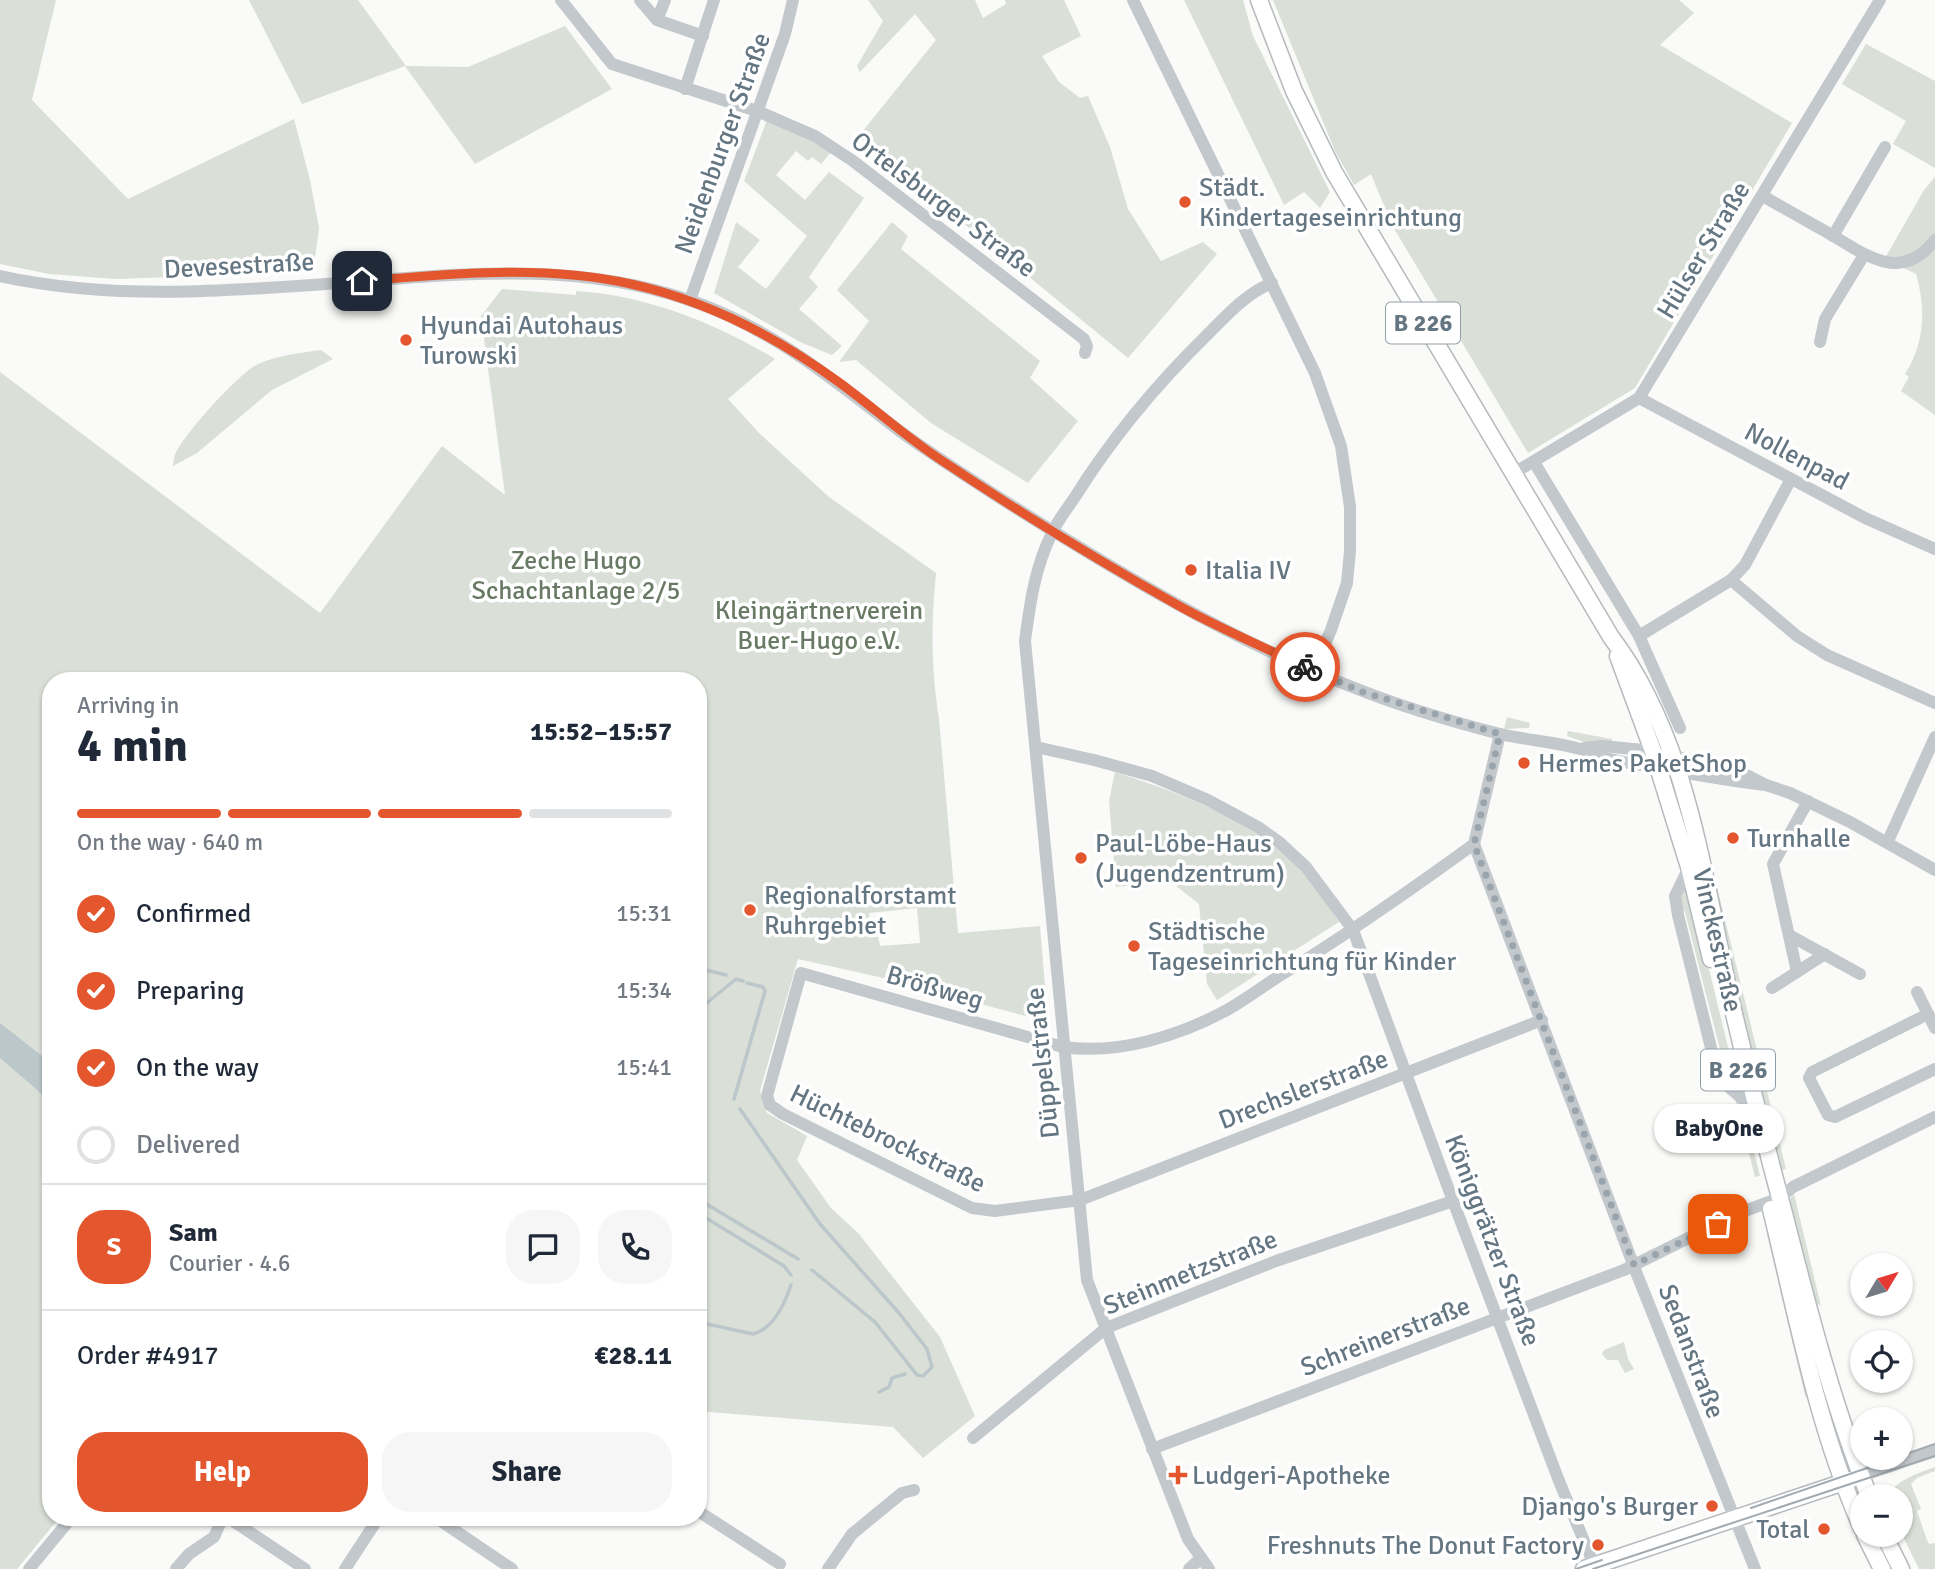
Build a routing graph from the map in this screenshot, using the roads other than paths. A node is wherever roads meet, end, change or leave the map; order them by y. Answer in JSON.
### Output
{"nodes":[{"id":1,"x":561,"y":0,"type":"edge"},
{"id":2,"x":640,"y":0,"type":"edge"},
{"id":3,"x":665,"y":0,"type":"edge"},
{"id":4,"x":714,"y":0,"type":"edge"},
{"id":5,"x":793,"y":0,"type":"edge"},
{"id":6,"x":1133,"y":0,"type":"edge"},
{"id":7,"x":1259,"y":0,"type":"edge"},
{"id":8,"x":1880,"y":0,"type":"edge"},
{"id":9,"x":657,"y":20,"type":"junction"},
{"id":10,"x":703,"y":36,"type":"junction"},
{"id":11,"x":685,"y":89,"type":"junction"},
{"id":12,"x":757,"y":111,"type":"junction"},
{"id":13,"x":1885,"y":147,"type":"dead end"},
{"id":14,"x":1763,"y":196,"type":"junction"},
{"id":15,"x":1833,"y":236,"type":"junction"},
{"id":16,"x":1935,"y":240,"type":"edge"},
{"id":17,"x":1864,"y":255,"type":"junction"},
{"id":18,"x":0,"y":276,"type":"edge"},
{"id":19,"x":1272,"y":283,"type":"junction"},
{"id":20,"x":690,"y":300,"type":"junction"},
{"id":21,"x":1820,"y":342,"type":"dead end"},
{"id":22,"x":1085,"y":353,"type":"dead end"},
{"id":23,"x":1639,"y":398,"type":"junction"},
{"id":24,"x":1534,"y":462,"type":"junction"},
{"id":25,"x":1514,"y":473,"type":"junction"},
{"id":26,"x":1791,"y":479,"type":"junction"},
{"id":27,"x":1053,"y":531,"type":"junction"},
{"id":28,"x":1935,"y":549,"type":"edge"},
{"id":29,"x":1731,"y":580,"type":"junction"},
{"id":30,"x":1639,"y":636,"type":"junction"},
{"id":31,"x":1611,"y":637,"type":"junction"},
{"id":32,"x":1313,"y":671,"type":"junction"},
{"id":33,"x":1935,"y":703,"type":"edge"},
{"id":34,"x":1680,"y":728,"type":"dead end"},
{"id":35,"x":1500,"y":734,"type":"junction"},
{"id":36,"x":1935,"y":737,"type":"edge"},
{"id":37,"x":1036,"y":747,"type":"junction"},
{"id":38,"x":1579,"y":748,"type":"junction"},
{"id":39,"x":1653,"y":751,"type":"junction"},
{"id":40,"x":1673,"y":755,"type":"junction"},
{"id":41,"x":1658,"y":768,"type":"junction"},
{"id":42,"x":1678,"y":772,"type":"junction"},
{"id":43,"x":1766,"y":785,"type":"junction"},
{"id":44,"x":1808,"y":801,"type":"junction"},
{"id":45,"x":1888,"y":841,"type":"junction"},
{"id":46,"x":1474,"y":844,"type":"junction"},
{"id":47,"x":1935,"y":870,"type":"edge"},
{"id":48,"x":1353,"y":930,"type":"junction"},
{"id":49,"x":1789,"y":935,"type":"junction"},
{"id":50,"x":1825,"y":954,"type":"junction"},
{"id":51,"x":1797,"y":972,"type":"junction"},
{"id":52,"x":801,"y":973,"type":"joint"},
{"id":53,"x":1860,"y":974,"type":"dead end"},
{"id":54,"x":1772,"y":988,"type":"dead end"},
{"id":55,"x":1917,"y":992,"type":"dead end"},
{"id":56,"x":1928,"y":1014,"type":"junction"},
{"id":57,"x":1542,"y":1020,"type":"junction"},
{"id":58,"x":1935,"y":1028,"type":"edge"},
{"id":59,"x":1063,"y":1047,"type":"junction"},
{"id":60,"x":1935,"y":1069,"type":"edge"},
{"id":61,"x":1405,"y":1073,"type":"junction"},
{"id":62,"x":1935,"y":1117,"type":"edge"},
{"id":63,"x":1080,"y":1200,"type":"junction"},
{"id":64,"x":1775,"y":1200,"type":"junction"},
{"id":65,"x":1452,"y":1201,"type":"junction"},
{"id":66,"x":1634,"y":1265,"type":"junction"},
{"id":67,"x":1497,"y":1318,"type":"junction"},
{"id":68,"x":1106,"y":1328,"type":"junction"},
{"id":69,"x":973,"y":1438,"type":"dead end"},
{"id":70,"x":1152,"y":1449,"type":"junction"},
{"id":71,"x":1935,"y":1451,"type":"edge"},
{"id":72,"x":1861,"y":1476,"type":"junction"},
{"id":73,"x":1842,"y":1482,"type":"junction"},
{"id":74,"x":1864,"y":1484,"type":"edge"},
{"id":75,"x":914,"y":1490,"type":"dead end"},
{"id":76,"x":1850,"y":1500,"type":"edge"},
{"id":77,"x":707,"y":1517,"type":"edge"},
{"id":78,"x":1734,"y":1520,"type":"junction"},
{"id":79,"x":65,"y":1526,"type":"edge"},
{"id":80,"x":220,"y":1526,"type":"edge"},
{"id":81,"x":237,"y":1526,"type":"edge"},
{"id":82,"x":373,"y":1526,"type":"edge"},
{"id":83,"x":448,"y":1526,"type":"edge"},
{"id":84,"x":1871,"y":1547,"type":"edge"},
{"id":85,"x":1890,"y":1547,"type":"edge"},
{"id":86,"x":1201,"y":1558,"type":"junction"},
{"id":87,"x":288,"y":1564,"type":"edge"},
{"id":88,"x":780,"y":1564,"type":"dead end"},
{"id":89,"x":1589,"y":1567,"type":"edge"},
{"id":90,"x":29,"y":1569,"type":"edge"},
{"id":91,"x":176,"y":1569,"type":"edge"},
{"id":92,"x":305,"y":1569,"type":"edge"},
{"id":93,"x":345,"y":1569,"type":"edge"},
{"id":94,"x":512,"y":1569,"type":"edge"},
{"id":95,"x":828,"y":1569,"type":"edge"},
{"id":96,"x":1189,"y":1569,"type":"edge"},
{"id":97,"x":1209,"y":1569,"type":"edge"},
{"id":98,"x":1755,"y":1569,"type":"edge"},
{"id":99,"x":1882,"y":1569,"type":"edge"},
{"id":100,"x":1901,"y":1569,"type":"edge"}],
"edges":[{"from":1,"to":11,"type":"street","name":"Ortelsburger Straße"},
{"from":2,"to":9,"type":"street"},
{"from":3,"to":9,"type":"street"},
{"from":4,"to":10,"type":"street"},
{"from":5,"to":12,"type":"street","name":"Neidenburger Straße"},
{"from":6,"to":19,"type":"street"},
{"from":7,"to":25,"type":"main road","name":"Vinckestraße","number":"B 226"},
{"from":8,"to":14,"type":"street","name":"Hülser Straße"},
{"from":9,"to":10,"type":"street"},
{"from":10,"to":11,"type":"street"},
{"from":11,"to":12,"type":"street","name":"Ortelsburger Straße"},
{"from":12,"to":20,"type":"street","name":"Neidenburger Straße"},
{"from":12,"to":22,"type":"street","name":"Ortelsburger Straße"},
{"from":13,"to":15,"type":"street"},
{"from":14,"to":15,"type":"street"},
{"from":14,"to":23,"type":"street","name":"Hülser Straße"},
{"from":15,"to":17,"type":"street"},
{"from":16,"to":17,"type":"street"},
{"from":17,"to":21,"type":"street"},
{"from":18,"to":20,"type":"street","name":"Devesestraße"},
{"from":19,"to":27,"type":"street","name":"Düppelstraße"},
{"from":19,"to":32,"type":"street"},
{"from":20,"to":27,"type":"street","name":"Devesestraße"},
{"from":23,"to":24,"type":"street","name":"Hülser Straße"},
{"from":23,"to":26,"type":"street","name":"Nollenpad"},
{"from":24,"to":25,"type":"street","name":"Hülser Straße"},
{"from":24,"to":30,"type":"street"},
{"from":25,"to":31,"type":"main road","name":"Vinckestraße","number":"B 226"},
{"from":26,"to":28,"type":"street","name":"Nollenpad"},
{"from":26,"to":29,"type":"street"},
{"from":27,"to":32,"type":"street","name":"Devesestraße"},
{"from":27,"to":37,"type":"street","name":"Düppelstraße"},
{"from":29,"to":30,"type":"street"},
{"from":29,"to":33,"type":"street"},
{"from":30,"to":34,"type":"street"},
{"from":31,"to":39,"type":"main road","name":"Vinckestraße","number":"B 226"},
{"from":31,"to":40,"type":"main road","name":"Vinckestraße","number":"B 226"},
{"from":32,"to":35,"type":"street","name":"Devesestraße"},
{"from":35,"to":38,"type":"street","name":"Devesestraße"},
{"from":35,"to":46,"type":"street"},
{"from":36,"to":45,"type":"street"},
{"from":37,"to":48,"type":"street","name":"Königgrätzer Straße"},
{"from":37,"to":59,"type":"street","name":"Düppelstraße"},
{"from":38,"to":39,"type":"street","name":"Devesestraße"},
{"from":38,"to":41,"type":"street","name":"Devesestraße"},
{"from":39,"to":40,"type":"street","name":"Devesestraße"},
{"from":39,"to":41,"type":"main road","name":"Vinckestraße","number":"B 226"},
{"from":40,"to":42,"type":"main road","name":"Vinckestraße","number":"B 226"},
{"from":40,"to":43,"type":"street","name":"Devesestraße"},
{"from":41,"to":42,"type":"street","name":"Devesestraße"},
{"from":41,"to":64,"type":"main road","name":"Vinckestraße","number":"B 226"},
{"from":42,"to":43,"type":"street","name":"Devesestraße"},
{"from":42,"to":64,"type":"main road","name":"Vinckestraße","number":"B 226"},
{"from":43,"to":44,"type":"street"},
{"from":44,"to":45,"type":"street"},
{"from":44,"to":49,"type":"street"},
{"from":45,"to":47,"type":"street"},
{"from":46,"to":48,"type":"street","name":"Brößweg"},
{"from":46,"to":57,"type":"street","name":"Sedanstraße"},
{"from":48,"to":59,"type":"street","name":"Brößweg"},
{"from":48,"to":61,"type":"street","name":"Königgrätzer Straße"},
{"from":49,"to":50,"type":"street"},
{"from":49,"to":51,"type":"street"},
{"from":50,"to":51,"type":"street"},
{"from":50,"to":53,"type":"street"},
{"from":51,"to":54,"type":"street"},
{"from":52,"to":59,"type":"street","name":"Brößweg"},
{"from":52,"to":63,"type":"street","name":"Hüchtebrockstraße"},
{"from":55,"to":56,"type":"street"},
{"from":56,"to":58,"type":"street"},
{"from":56,"to":60,"type":"street"},
{"from":57,"to":61,"type":"street","name":"Drechslerstraße"},
{"from":57,"to":66,"type":"street","name":"Sedanstraße"},
{"from":59,"to":63,"type":"street","name":"Düppelstraße"},
{"from":61,"to":63,"type":"street","name":"Drechslerstraße"},
{"from":61,"to":65,"type":"street","name":"Königgrätzer Straße"},
{"from":62,"to":64,"type":"street","name":"Schreinerstraße"},
{"from":63,"to":68,"type":"street","name":"Düppelstraße"},
{"from":64,"to":66,"type":"street","name":"Schreinerstraße"},
{"from":64,"to":72,"type":"main road","name":"Vinckestraße","number":"B 226"},
{"from":64,"to":73,"type":"main road","name":"Vinckestraße","number":"B 226"},
{"from":65,"to":67,"type":"street","name":"Königgrätzer Straße"},
{"from":65,"to":68,"type":"street","name":"Steinmetzstraße"},
{"from":66,"to":67,"type":"street","name":"Schreinerstraße"},
{"from":66,"to":78,"type":"street","name":"Sedanstraße"},
{"from":67,"to":70,"type":"street","name":"Schreinerstraße"},
{"from":67,"to":89,"type":"street","name":"Königgrätzer Straße"},
{"from":68,"to":69,"type":"street","name":"Steinmetzstraße"},
{"from":68,"to":70,"type":"street","name":"Düppelstraße"},
{"from":70,"to":86,"type":"street","name":"Düppelstraße"},
{"from":71,"to":72,"type":"street"},
{"from":72,"to":73,"type":"main road"},
{"from":72,"to":74,"type":"main road","name":"Vinckestraße","number":"B 226"},
{"from":73,"to":76,"type":"main road","name":"Vinckestraße","number":"B 226"},
{"from":73,"to":78,"type":"main road"},
{"from":75,"to":95,"type":"street"},
{"from":77,"to":88,"type":"street"},
{"from":78,"to":89,"type":"main road"},
{"from":78,"to":98,"type":"street","name":"Sedanstraße"},
{"from":79,"to":90,"type":"street"},
{"from":80,"to":91,"type":"street"},
{"from":81,"to":87,"type":"street"},
{"from":82,"to":93,"type":"street"},
{"from":83,"to":94,"type":"street"},
{"from":84,"to":99,"type":"main road"},
{"from":85,"to":100,"type":"main road"},
{"from":86,"to":96,"type":"street"},
{"from":86,"to":97,"type":"street","name":"Düppelstraße"},
{"from":87,"to":92,"type":"street"}]}
